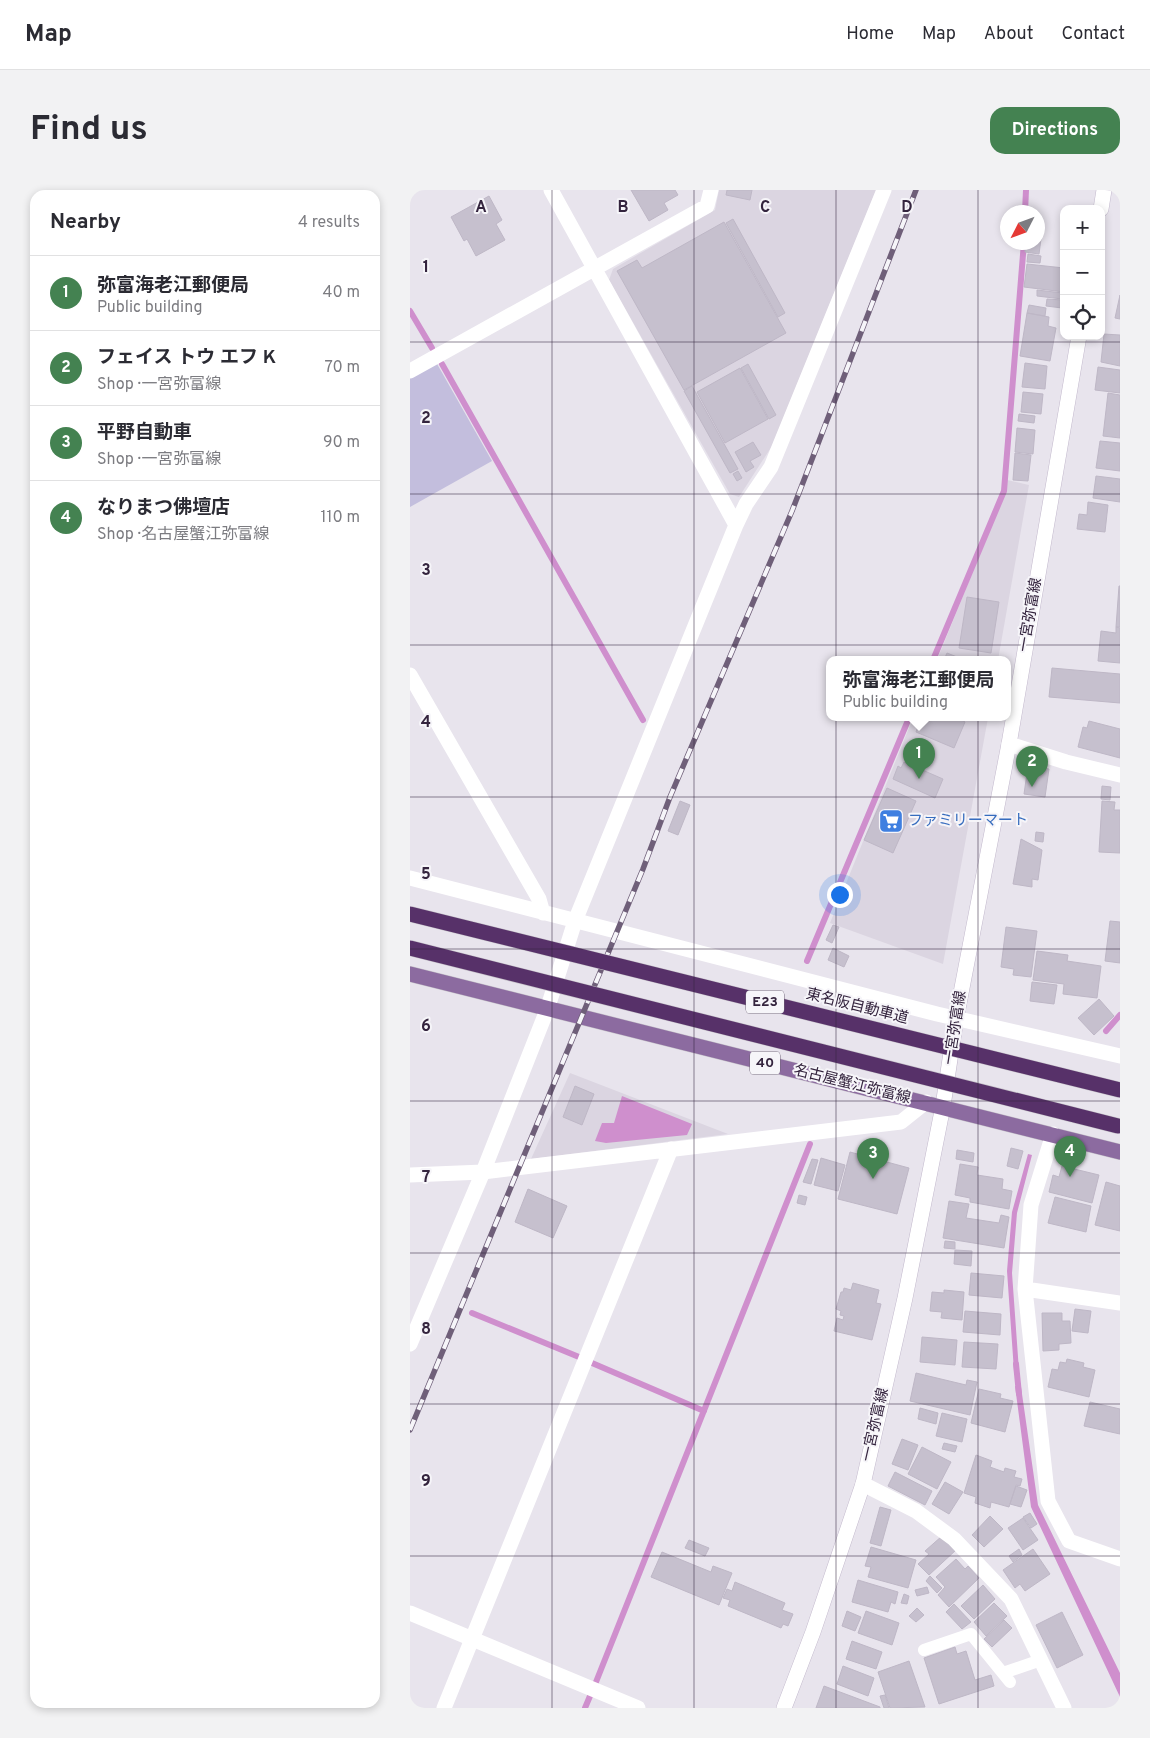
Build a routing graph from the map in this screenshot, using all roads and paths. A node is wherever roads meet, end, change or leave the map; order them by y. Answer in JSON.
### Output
{"nodes":[{"id":1,"x":551,"y":190,"type":"edge"},
{"id":2,"x":711,"y":190,"type":"edge"},
{"id":3,"x":884,"y":190,"type":"edge"},
{"id":4,"x":1104,"y":190,"type":"edge"},
{"id":5,"x":1102,"y":205,"type":"edge"},
{"id":6,"x":596,"y":268,"type":"junction"},
{"id":7,"x":1078,"y":340,"type":"edge"},
{"id":8,"x":410,"y":371,"type":"edge"},
{"id":9,"x":736,"y":525,"type":"junction"},
{"id":10,"x":410,"y":675,"type":"edge"},
{"id":11,"x":1008,"y":744,"type":"junction"},
{"id":12,"x":1120,"y":775,"type":"edge"},
{"id":13,"x":410,"y":878,"type":"edge"},
{"id":14,"x":543,"y":913,"type":"junction"},
{"id":15,"x":410,"y":914,"type":"edge"},
{"id":16,"x":575,"y":921,"type":"junction"},
{"id":17,"x":410,"y":948,"type":"edge"},
{"id":18,"x":410,"y":974,"type":"edge"},
{"id":19,"x":547,"y":1010,"type":"junction"},
{"id":20,"x":956,"y":1018,"type":"junction"},
{"id":21,"x":1120,"y":1056,"type":"edge"},
{"id":22,"x":1120,"y":1090,"type":"edge"},
{"id":23,"x":926,"y":1102,"type":"junction"},
{"id":24,"x":944,"y":1106,"type":"junction"},
{"id":25,"x":1118,"y":1126,"type":"dead end"},
{"id":26,"x":1053,"y":1134,"type":"junction"},
{"id":27,"x":671,"y":1149,"type":"junction"},
{"id":28,"x":1120,"y":1152,"type":"edge"},
{"id":29,"x":483,"y":1172,"type":"junction"},
{"id":30,"x":410,"y":1175,"type":"edge"},
{"id":31,"x":1025,"y":1290,"type":"junction"},
{"id":32,"x":1120,"y":1303,"type":"edge"},
{"id":33,"x":410,"y":1344,"type":"edge"},
{"id":34,"x":863,"y":1484,"type":"junction"},
{"id":35,"x":1120,"y":1559,"type":"edge"},
{"id":36,"x":410,"y":1613,"type":"edge"},
{"id":37,"x":472,"y":1639,"type":"junction"},
{"id":38,"x":924,"y":1650,"type":"dead end"},
{"id":39,"x":1041,"y":1660,"type":"junction"},
{"id":40,"x":444,"y":1708,"type":"edge"},
{"id":41,"x":638,"y":1708,"type":"edge"},
{"id":42,"x":784,"y":1708,"type":"edge"},
{"id":43,"x":1064,"y":1708,"type":"edge"}],
"edges":[{"from":1,"to":6,"type":"street"},
{"from":2,"to":6,"type":"street"},
{"from":3,"to":9,"type":"street"},
{"from":4,"to":5,"type":"street"},
{"from":6,"to":8,"type":"street"},
{"from":6,"to":9,"type":"street"},
{"from":7,"to":11,"type":"street","name":"一宮弥富線"},
{"from":9,"to":16,"type":"street"},
{"from":10,"to":14,"type":"street"},
{"from":11,"to":12,"type":"street"},
{"from":11,"to":20,"type":"street","name":"一宮弥富線"},
{"from":13,"to":14,"type":"street"},
{"from":14,"to":16,"type":"street"},
{"from":15,"to":22,"type":"highway","name":"東名阪自動車道","number":"E23","bridge":true},
{"from":16,"to":19,"type":"street"},
{"from":16,"to":20,"type":"street"},
{"from":17,"to":25,"type":"highway","number":"E23","bridge":true},
{"from":18,"to":19,"type":"main road","name":"名古屋蟹江弥富線","number":"40"},
{"from":19,"to":23,"type":"main road","name":"名古屋蟹江弥富線","number":"40"},
{"from":19,"to":29,"type":"street"},
{"from":20,"to":21,"type":"street"},
{"from":20,"to":24,"type":"street","name":"一宮弥富線"},
{"from":23,"to":24,"type":"main road","name":"名古屋蟹江弥富線","number":"40"},
{"from":23,"to":27,"type":"street"},
{"from":24,"to":26,"type":"main road","name":"名古屋蟹江弥富線","number":"40"},
{"from":24,"to":34,"type":"street","name":"一宮弥富線"},
{"from":26,"to":28,"type":"main road","name":"名古屋蟹江弥富線","number":"40"},
{"from":26,"to":31,"type":"street"},
{"from":27,"to":29,"type":"street"},
{"from":27,"to":37,"type":"street"},
{"from":29,"to":30,"type":"street"},
{"from":29,"to":33,"type":"street"},
{"from":31,"to":32,"type":"street"},
{"from":31,"to":35,"type":"street"},
{"from":34,"to":39,"type":"street"},
{"from":34,"to":42,"type":"street","name":"一宮弥富線"},
{"from":36,"to":37,"type":"street"},
{"from":37,"to":40,"type":"street"},
{"from":37,"to":41,"type":"street"},
{"from":38,"to":39,"type":"lane"},
{"from":39,"to":43,"type":"street"}]}
